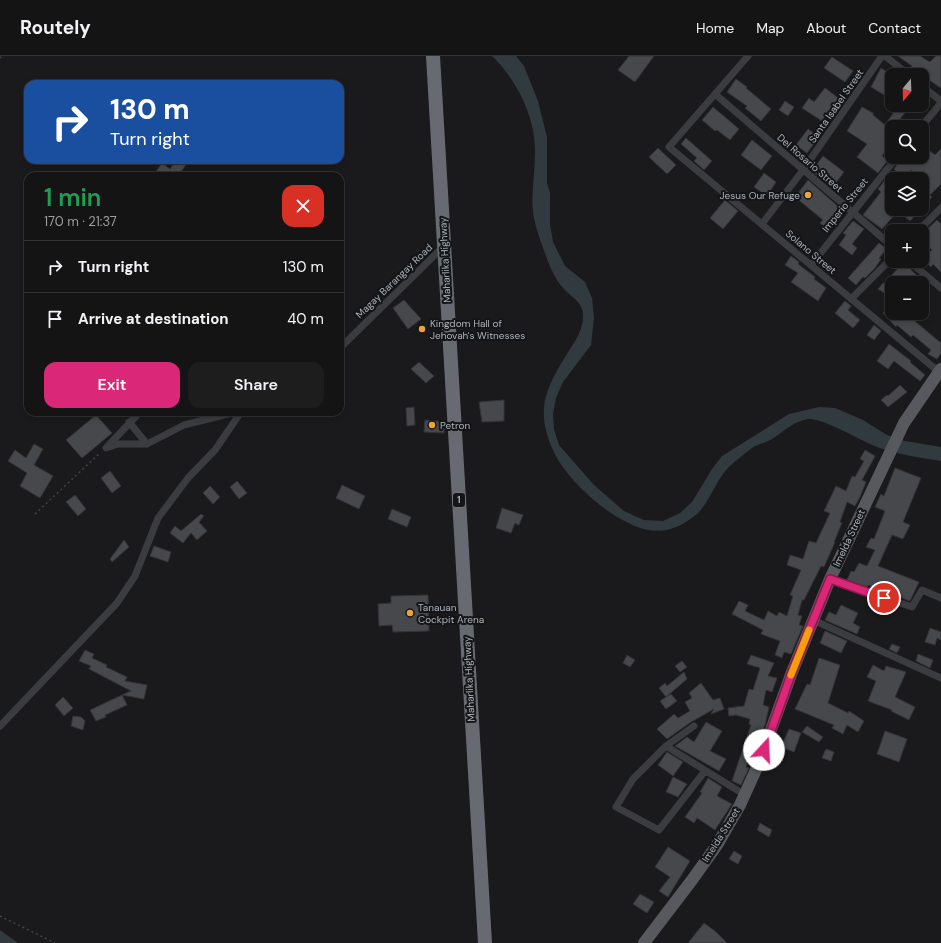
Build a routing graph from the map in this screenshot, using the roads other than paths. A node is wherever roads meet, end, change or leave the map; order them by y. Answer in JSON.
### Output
{"nodes":[{"id":1,"x":433,"y":56,"type":"edge"},
{"id":2,"x":748,"y":56,"type":"edge"},
{"id":3,"x":884,"y":56,"type":"edge"},
{"id":4,"x":900,"y":68,"type":"edge"},
{"id":5,"x":929,"y":92,"type":"edge"},
{"id":6,"x":715,"y":94,"type":"junction"},
{"id":7,"x":941,"y":102,"type":"edge"},
{"id":8,"x":927,"y":120,"type":"edge"},
{"id":9,"x":891,"y":164,"type":"edge"},
{"id":10,"x":803,"y":170,"type":"junction"},
{"id":11,"x":941,"y":208,"type":"edge"},
{"id":12,"x":852,"y":212,"type":"junction"},
{"id":13,"x":762,"y":224,"type":"junction"},
{"id":14,"x":925,"y":224,"type":"edge"},
{"id":15,"x":885,"y":240,"type":"edge"},
{"id":16,"x":444,"y":245,"type":"junction"},
{"id":17,"x":811,"y":265,"type":"junction"},
{"id":18,"x":885,"y":265,"type":"edge"},
{"id":19,"x":917,"y":268,"type":"edge"},
{"id":20,"x":941,"y":288,"type":"edge"},
{"id":21,"x":852,"y":299,"type":"junction"},
{"id":22,"x":344,"y":344,"type":"edge"},
{"id":23,"x":940,"y":371,"type":"edge"},
{"id":24,"x":136,"y":416,"type":"edge"},
{"id":25,"x":220,"y":416,"type":"edge"},
{"id":26,"x":238,"y":416,"type":"edge"},
{"id":27,"x":129,"y":422,"type":"junction"},
{"id":28,"x":147,"y":444,"type":"junction"},
{"id":29,"x":830,"y":579,"type":"junction"},
{"id":30,"x":941,"y":598,"type":"edge"},
{"id":31,"x":813,"y":620,"type":"junction"},
{"id":32,"x":941,"y":678,"type":"edge"},
{"id":33,"x":0,"y":726,"type":"edge"},
{"id":34,"x":694,"y":726,"type":"dead end"},
{"id":35,"x":666,"y":746,"type":"junction"},
{"id":36,"x":706,"y":771,"type":"junction"},
{"id":37,"x":745,"y":795,"type":"junction"},
{"id":38,"x":485,"y":943,"type":"edge"},
{"id":39,"x":644,"y":943,"type":"edge"}],
"edges":[{"from":1,"to":16,"type":"highway","name":"Maharlika Highway","number":"1"},
{"from":2,"to":6,"type":"street"},
{"from":3,"to":4,"type":"street"},
{"from":3,"to":10,"type":"street","name":"Santa Isabel Street"},
{"from":5,"to":7,"type":"street"},
{"from":6,"to":10,"type":"street","name":"Del Rosario Street"},
{"from":6,"to":13,"type":"street","name":"Solano Street"},
{"from":7,"to":8,"type":"street"},
{"from":9,"to":12,"type":"street","name":"Imperio Street"},
{"from":10,"to":12,"type":"street","name":"Del Rosario Street"},
{"from":10,"to":13,"type":"street","name":"Santa Isabel Street"},
{"from":11,"to":14,"type":"street"},
{"from":12,"to":15,"type":"street","name":"Del Rosario Street"},
{"from":12,"to":17,"type":"street","name":"Imperio Street"},
{"from":13,"to":17,"type":"street","name":"Solano Street"},
{"from":16,"to":22,"type":"street","name":"Magay Barangay Road"},
{"from":16,"to":38,"type":"highway","name":"Maharlika Highway","number":"1"},
{"from":17,"to":21,"type":"street","name":"Solano Street"},
{"from":18,"to":21,"type":"street"},
{"from":19,"to":20,"type":"street"},
{"from":21,"to":23,"type":"street","name":"Solano Street"},
{"from":23,"to":29,"type":"main road","name":"Imelda Street"},
{"from":24,"to":27,"type":"street"},
{"from":25,"to":28,"type":"street"},
{"from":26,"to":33,"type":"street"},
{"from":27,"to":28,"type":"street"},
{"from":27,"to":28,"type":"street"},
{"from":29,"to":30,"type":"street"},
{"from":29,"to":31,"type":"main road","name":"Imelda Street"},
{"from":31,"to":32,"type":"street"},
{"from":31,"to":37,"type":"main road","name":"Imelda Street"},
{"from":34,"to":35,"type":"street"},
{"from":35,"to":36,"type":"street"},
{"from":35,"to":36,"type":"street"},
{"from":36,"to":37,"type":"street"},
{"from":37,"to":39,"type":"main road","name":"Imelda Street"}]}
